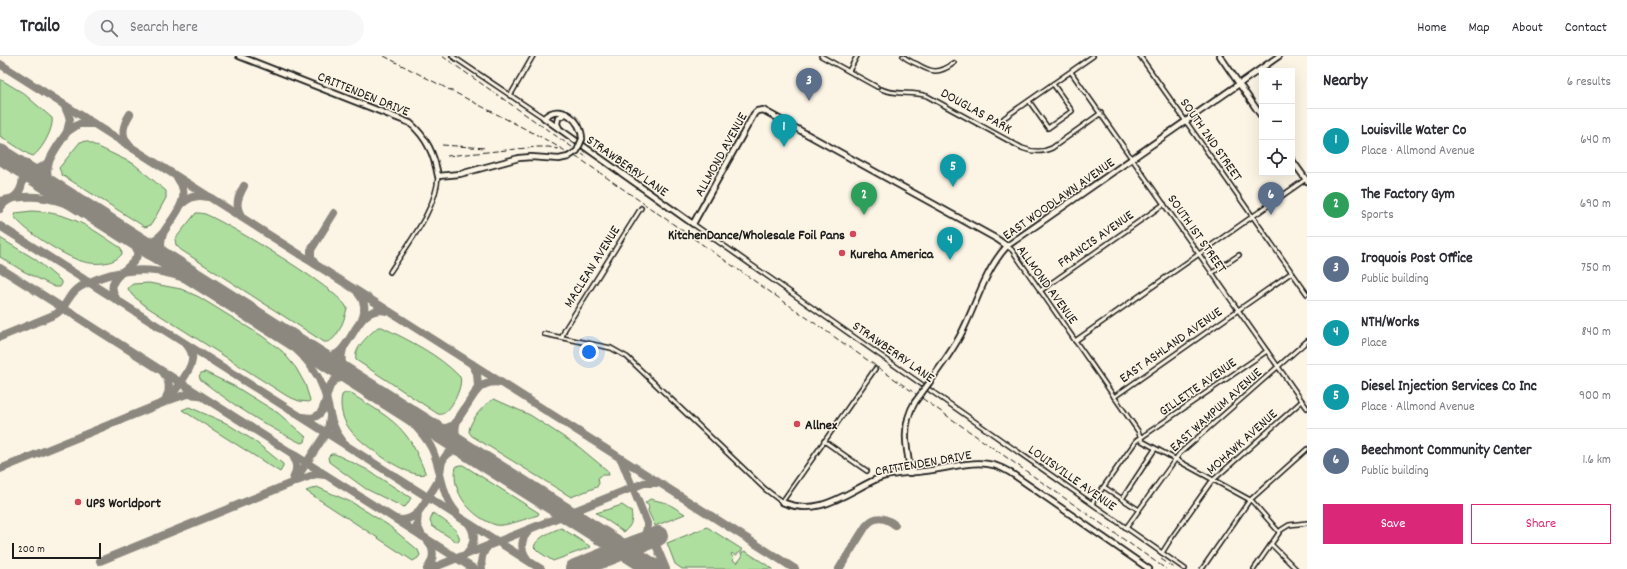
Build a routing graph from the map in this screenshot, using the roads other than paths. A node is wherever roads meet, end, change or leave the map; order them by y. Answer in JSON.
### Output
{"nodes":[{"id":1,"x":239,"y":56,"type":"edge"},
{"id":2,"x":452,"y":56,"type":"edge"},
{"id":3,"x":533,"y":56,"type":"edge"},
{"id":4,"x":821,"y":56,"type":"edge"},
{"id":5,"x":857,"y":56,"type":"edge"},
{"id":6,"x":903,"y":56,"type":"edge"},
{"id":7,"x":1093,"y":56,"type":"edge"},
{"id":8,"x":1140,"y":56,"type":"edge"},
{"id":9,"x":1220,"y":56,"type":"edge"},
{"id":10,"x":1279,"y":56,"type":"edge"},
{"id":11,"x":954,"y":63,"type":"dead end"},
{"id":12,"x":849,"y":71,"type":"junction"},
{"id":13,"x":1071,"y":72,"type":"junction"},
{"id":14,"x":1053,"y":84,"type":"junction"},
{"id":15,"x":1239,"y":84,"type":"junction"},
{"id":16,"x":877,"y":87,"type":"dead end"},
{"id":17,"x":881,"y":89,"type":"dead end"},
{"id":18,"x":510,"y":96,"type":"junction"},
{"id":19,"x":1029,"y":101,"type":"junction"},
{"id":20,"x":566,"y":113,"type":"junction"},
{"id":21,"x":1101,"y":113,"type":"junction"},
{"id":22,"x":1259,"y":113,"type":"edge"},
{"id":23,"x":544,"y":118,"type":"junction"},
{"id":24,"x":1004,"y":118,"type":"dead end"},
{"id":25,"x":1185,"y":121,"type":"junction"},
{"id":26,"x":559,"y":129,"type":"junction"},
{"id":27,"x":1132,"y":158,"type":"junction"},
{"id":28,"x":1295,"y":164,"type":"edge"},
{"id":29,"x":438,"y":176,"type":"junction"},
{"id":30,"x":1307,"y":179,"type":"edge"},
{"id":31,"x":1164,"y":204,"type":"junction"},
{"id":32,"x":641,"y":208,"type":"dead end"},
{"id":33,"x":1252,"y":216,"type":"junction"},
{"id":34,"x":693,"y":224,"type":"junction"},
{"id":35,"x":1007,"y":246,"type":"junction"},
{"id":36,"x":1199,"y":254,"type":"junction"},
{"id":37,"x":1239,"y":254,"type":"dead end"},
{"id":38,"x":390,"y":272,"type":"dead end"},
{"id":39,"x":1212,"y":273,"type":"junction"},
{"id":40,"x":1291,"y":273,"type":"junction"},
{"id":41,"x":1040,"y":291,"type":"junction"},
{"id":42,"x":1307,"y":294,"type":"edge"},
{"id":43,"x":1239,"y":310,"type":"junction"},
{"id":44,"x":544,"y":334,"type":"dead end"},
{"id":45,"x":562,"y":337,"type":"junction"},
{"id":46,"x":1075,"y":341,"type":"junction"},
{"id":47,"x":1307,"y":341,"type":"edge"},
{"id":48,"x":1267,"y":350,"type":"junction"},
{"id":49,"x":1278,"y":367,"type":"junction"},
{"id":50,"x":875,"y":368,"type":"dead end"},
{"id":51,"x":1114,"y":397,"type":"junction"},
{"id":52,"x":1302,"y":401,"type":"junction"},
{"id":53,"x":949,"y":403,"type":"joint"},
{"id":54,"x":1307,"y":408,"type":"edge"},
{"id":55,"x":1140,"y":438,"type":"junction"},
{"id":56,"x":824,"y":441,"type":"junction"},
{"id":57,"x":1155,"y":449,"type":"junction"},
{"id":58,"x":1307,"y":450,"type":"edge"},
{"id":59,"x":1175,"y":459,"type":"junction"},
{"id":60,"x":867,"y":471,"type":"dead end"},
{"id":61,"x":911,"y":473,"type":"junction"},
{"id":62,"x":1213,"y":480,"type":"junction"},
{"id":63,"x":1104,"y":486,"type":"junction"},
{"id":64,"x":1122,"y":499,"type":"junction"},
{"id":65,"x":1250,"y":500,"type":"junction"},
{"id":66,"x":782,"y":502,"type":"junction"},
{"id":67,"x":1092,"y":503,"type":"junction"},
{"id":68,"x":1139,"y":510,"type":"junction"},
{"id":69,"x":1307,"y":523,"type":"edge"},
{"id":70,"x":1126,"y":528,"type":"junction"},
{"id":71,"x":1279,"y":532,"type":"junction"},
{"id":72,"x":1271,"y":544,"type":"junction"},
{"id":73,"x":1162,"y":553,"type":"junction"},
{"id":74,"x":1149,"y":569,"type":"edge"},
{"id":75,"x":1186,"y":569,"type":"edge"},
{"id":76,"x":1202,"y":569,"type":"edge"},
{"id":77,"x":1254,"y":569,"type":"edge"},
{"id":78,"x":1296,"y":569,"type":"edge"}],
"edges":[{"from":1,"to":29,"type":"street","name":"CRITTENDEN DRIVE"},
{"from":2,"to":18,"type":"street","name":"STRAWBERRY LANE"},
{"from":3,"to":18,"type":"street"},
{"from":4,"to":12,"type":"street"},
{"from":5,"to":12,"type":"street"},
{"from":6,"to":11,"type":"street"},
{"from":7,"to":13,"type":"street"},
{"from":8,"to":25,"type":"street","name":"SOUTH 2ND STREET"},
{"from":9,"to":15,"type":"street"},
{"from":10,"to":15,"type":"street","name":"EAST WOODLAWN AVENUE"},
{"from":12,"to":16,"type":"street"},
{"from":13,"to":14,"type":"street"},
{"from":13,"to":21,"type":"street","name":"SOUTH 1ST STREET"},
{"from":14,"to":19,"type":"street"},
{"from":14,"to":19,"type":"street"},
{"from":15,"to":22,"type":"street"},
{"from":15,"to":25,"type":"street","name":"EAST WOODLAWN AVENUE"},
{"from":17,"to":21,"type":"street","name":"DOUGLAS PARK"},
{"from":18,"to":23,"type":"street","name":"STRAWBERRY LANE"},
{"from":19,"to":24,"type":"street"},
{"from":20,"to":23,"type":"street"},
{"from":20,"to":26,"type":"street"},
{"from":20,"to":29,"type":"street","bridge":true},
{"from":21,"to":27,"type":"street","name":"SOUTH 1ST STREET"},
{"from":23,"to":26,"type":"street","name":"STRAWBERRY LANE"},
{"from":25,"to":27,"type":"street","name":"EAST WOODLAWN AVENUE"},
{"from":25,"to":33,"type":"street","name":"SOUTH 2ND STREET"},
{"from":26,"to":34,"type":"street","name":"STRAWBERRY LANE"},
{"from":27,"to":31,"type":"street","name":"SOUTH 1ST STREET"},
{"from":27,"to":35,"type":"street","name":"EAST WOODLAWN AVENUE"},
{"from":28,"to":30,"type":"street"},
{"from":29,"to":38,"type":"street","name":"CRITTENDEN DRIVE"},
{"from":30,"to":33,"type":"street"},
{"from":31,"to":36,"type":"street","name":"SOUTH 1ST STREET"},
{"from":31,"to":41,"type":"street","name":"FRANCIS AVENUE"},
{"from":32,"to":45,"type":"street","name":"MACLEAN AVENUE"},
{"from":33,"to":36,"type":"street"},
{"from":33,"to":40,"type":"street","name":"SOUTH 2ND STREET"},
{"from":34,"to":35,"type":"street","name":"ALLMOND AVENUE"},
{"from":34,"to":53,"type":"street","name":"STRAWBERRY LANE"},
{"from":35,"to":41,"type":"street","name":"ALLMOND AVENUE"},
{"from":35,"to":61,"type":"street","name":"EAST WOODLAWN AVENUE","bridge":true},
{"from":36,"to":39,"type":"street","name":"SOUTH 1ST STREET"},
{"from":36,"to":46,"type":"street"},
{"from":37,"to":39,"type":"street"},
{"from":39,"to":43,"type":"street","name":"SOUTH 1ST STREET"},
{"from":40,"to":42,"type":"street","name":"SOUTH 2ND STREET"},
{"from":40,"to":43,"type":"street","name":"EAST ASHLAND AVENUE"},
{"from":41,"to":46,"type":"street","name":"ALLMOND AVENUE"},
{"from":43,"to":48,"type":"street","name":"SOUTH 1ST STREET"},
{"from":43,"to":51,"type":"street","name":"EAST ASHLAND AVENUE"},
{"from":44,"to":45,"type":"street","name":"CRITTENDEN DRIVE"},
{"from":45,"to":66,"type":"street","name":"CRITTENDEN DRIVE"},
{"from":46,"to":51,"type":"street","name":"ALLMOND AVENUE"},
{"from":47,"to":49,"type":"street","name":"EAST WAMPUM AVENUE"},
{"from":48,"to":49,"type":"street","name":"SOUTH 1ST STREET"},
{"from":48,"to":55,"type":"street","name":"GILLETTE AVENUE"},
{"from":49,"to":52,"type":"street","name":"SOUTH 1ST STREET"},
{"from":49,"to":59,"type":"street","name":"EAST WAMPUM AVENUE"},
{"from":50,"to":56,"type":"street"},
{"from":51,"to":55,"type":"street","name":"ALLMOND AVENUE"},
{"from":52,"to":54,"type":"street","name":"SOUTH 1ST STREET"},
{"from":52,"to":62,"type":"street","name":"MOHAWK AVENUE"},
{"from":53,"to":67,"type":"street","name":"LOUISVILLE AVENUE"},
{"from":55,"to":57,"type":"street","name":"ALLMOND AVENUE"},
{"from":55,"to":63,"type":"street","name":"GILLETTE AVENUE"},
{"from":56,"to":60,"type":"street"},
{"from":56,"to":66,"type":"street"},
{"from":57,"to":59,"type":"street","name":"ALLMOND AVENUE"},
{"from":57,"to":64,"type":"street"},
{"from":58,"to":65,"type":"street"},
{"from":59,"to":62,"type":"street","name":"ALLMOND AVENUE"},
{"from":59,"to":68,"type":"street","name":"EAST WAMPUM AVENUE"},
{"from":61,"to":66,"type":"street","name":"CRITTENDEN DRIVE"},
{"from":61,"to":74,"type":"street","name":"CRITTENDEN DRIVE"},
{"from":62,"to":65,"type":"street","name":"ALLMOND AVENUE"},
{"from":62,"to":73,"type":"street","name":"MOHAWK AVENUE"},
{"from":63,"to":64,"type":"street"},
{"from":63,"to":67,"type":"street","name":"GILLETTE AVENUE"},
{"from":64,"to":68,"type":"street"},
{"from":65,"to":71,"type":"street","name":"ALLMOND AVENUE"},
{"from":65,"to":76,"type":"street"},
{"from":67,"to":70,"type":"street","name":"LOUISVILLE AVENUE"},
{"from":68,"to":70,"type":"street","name":"EAST WAMPUM AVENUE"},
{"from":69,"to":71,"type":"street"},
{"from":70,"to":73,"type":"street","name":"LOUISVILLE AVENUE"},
{"from":71,"to":72,"type":"street"},
{"from":72,"to":77,"type":"street"},
{"from":72,"to":78,"type":"street"},
{"from":73,"to":75,"type":"street","name":"LOUISVILLE AVENUE"}]}
